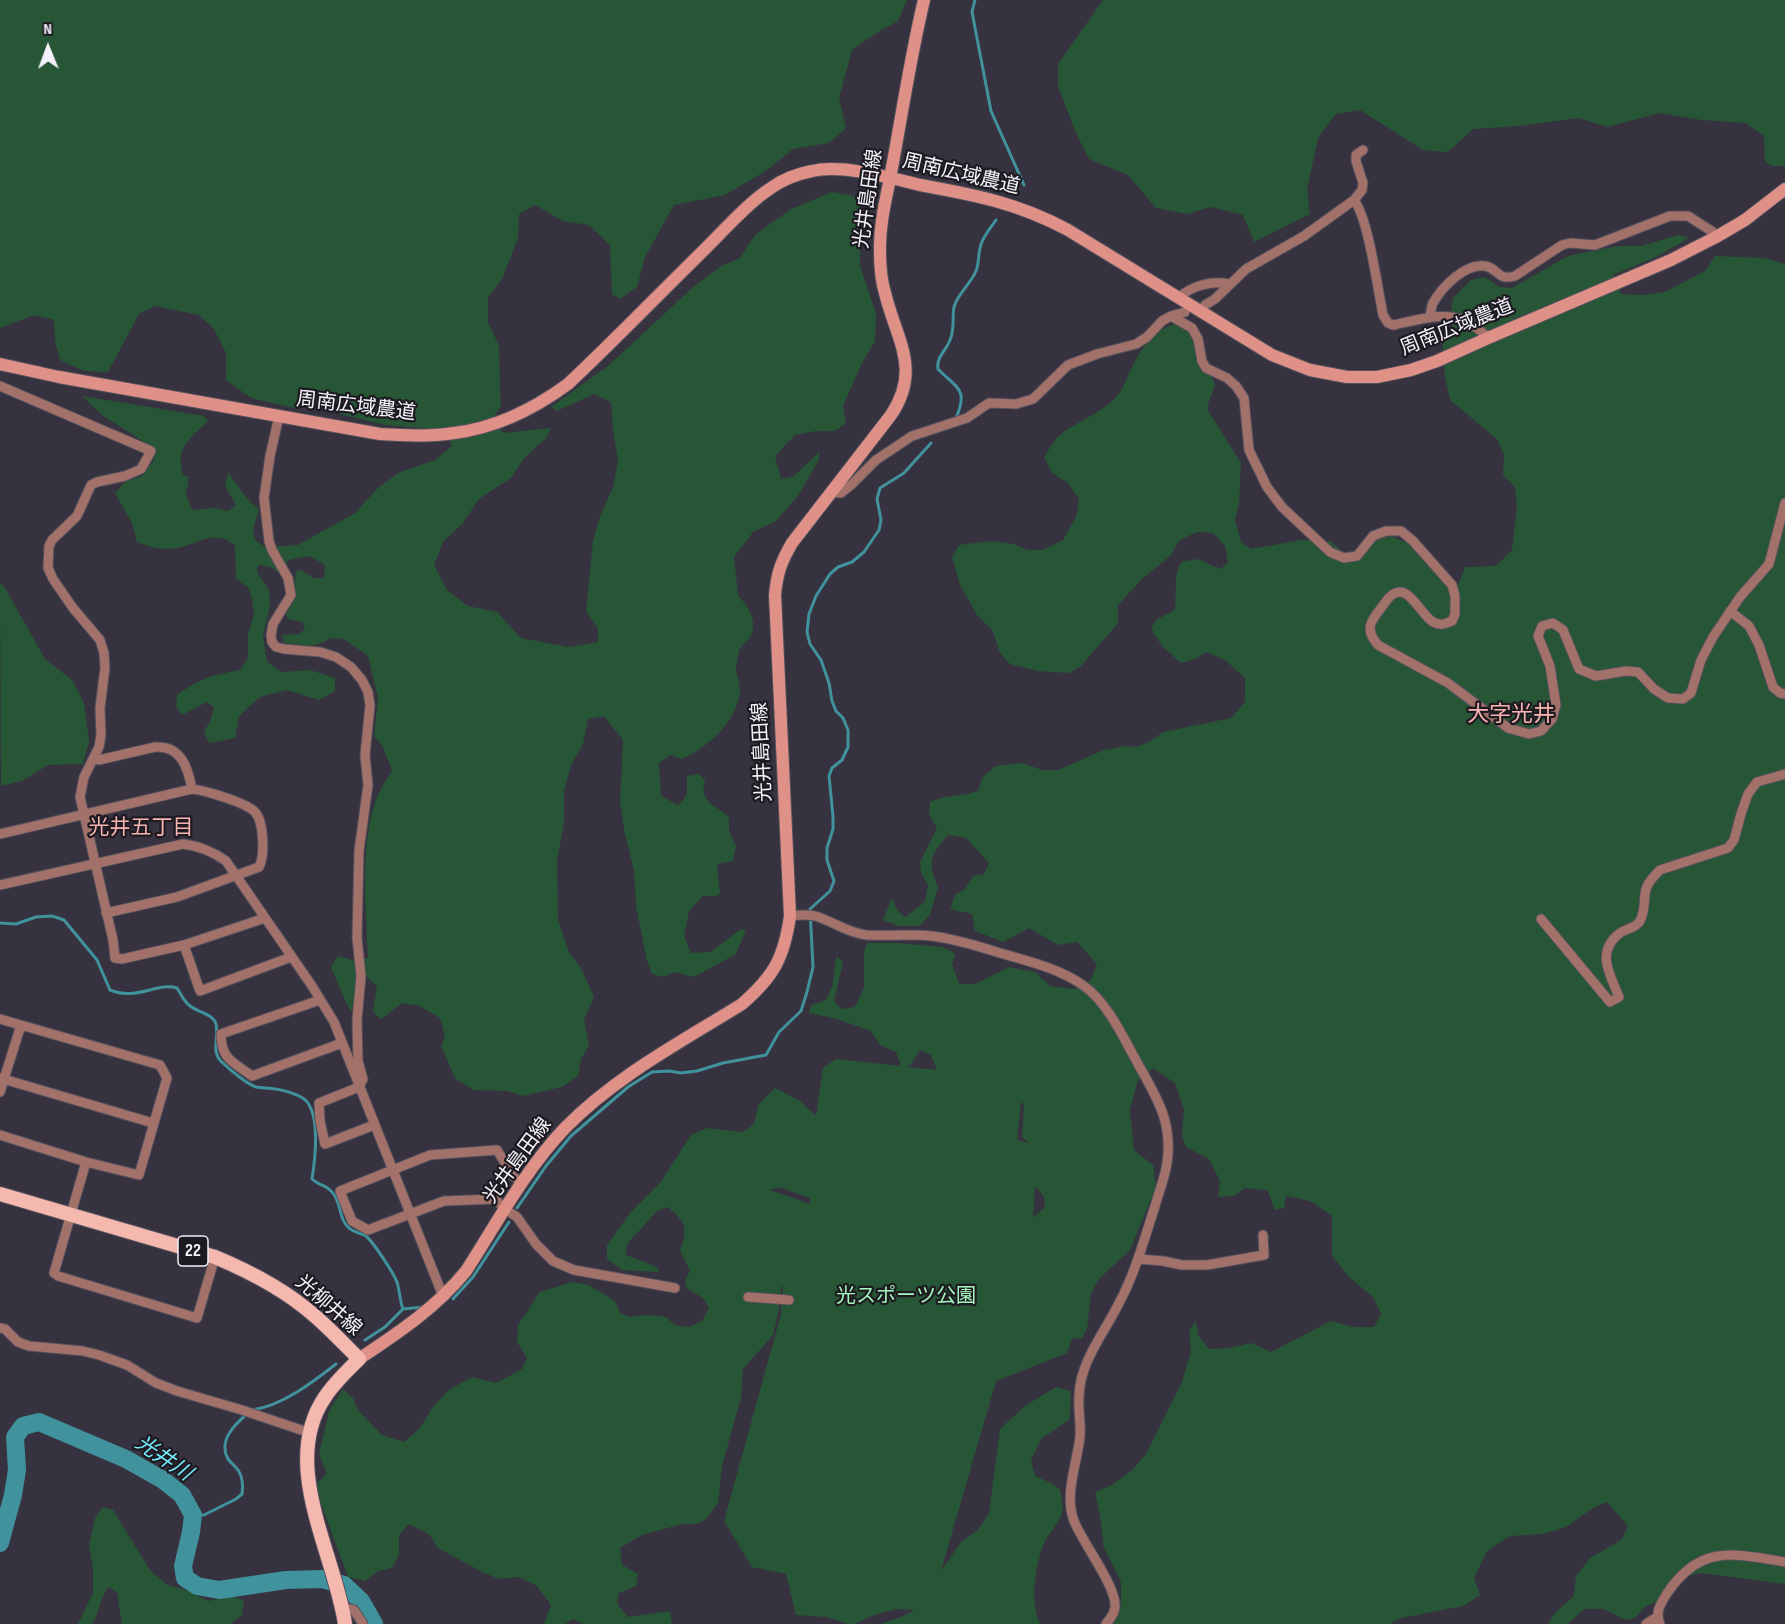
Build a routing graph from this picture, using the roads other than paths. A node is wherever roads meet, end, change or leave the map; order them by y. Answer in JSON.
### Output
{"nodes":[{"id":1,"x":924,"y":0,"type":"edge"},
{"id":2,"x":1363,"y":150,"type":"dead end"},
{"id":3,"x":890,"y":178,"type":"junction"},
{"id":4,"x":1785,"y":189,"type":"edge"},
{"id":5,"x":1354,"y":200,"type":"junction"},
{"id":6,"x":1716,"y":237,"type":"junction"},
{"id":7,"x":1229,"y":284,"type":"junction"},
{"id":8,"x":1178,"y":298,"type":"junction"},
{"id":9,"x":1205,"y":305,"type":"dead end"},
{"id":10,"x":1185,"y":312,"type":"dead end"},
{"id":11,"x":1171,"y":316,"type":"junction"},
{"id":12,"x":1430,"y":317,"type":"junction"},
{"id":13,"x":1488,"y":338,"type":"junction"},
{"id":14,"x":0,"y":364,"type":"edge"},
{"id":15,"x":0,"y":386,"type":"edge"},
{"id":16,"x":279,"y":416,"type":"junction"},
{"id":17,"x":832,"y":492,"type":"junction"},
{"id":18,"x":1785,"y":503,"type":"edge"},
{"id":19,"x":1730,"y":611,"type":"junction"},
{"id":20,"x":1785,"y":694,"type":"edge"},
{"id":21,"x":95,"y":759,"type":"junction"},
{"id":22,"x":1785,"y":774,"type":"edge"},
{"id":23,"x":192,"y":789,"type":"junction"},
{"id":24,"x":83,"y":816,"type":"junction"},
{"id":25,"x":0,"y":834,"type":"edge"},
{"id":26,"x":94,"y":864,"type":"junction"},
{"id":27,"x":236,"y":876,"type":"junction"},
{"id":28,"x":0,"y":885,"type":"edge"},
{"id":29,"x":106,"y":913,"type":"junction"},
{"id":30,"x":790,"y":916,"type":"junction"},
{"id":31,"x":265,"y":918,"type":"junction"},
{"id":32,"x":1541,"y":919,"type":"dead end"},
{"id":33,"x":184,"y":945,"type":"junction"},
{"id":34,"x":291,"y":957,"type":"junction"},
{"id":35,"x":320,"y":1000,"type":"junction"},
{"id":36,"x":0,"y":1019,"type":"edge"},
{"id":37,"x":21,"y":1025,"type":"junction"},
{"id":38,"x":342,"y":1043,"type":"junction"},
{"id":39,"x":2,"y":1078,"type":"edge"},
{"id":40,"x":359,"y":1087,"type":"junction"},
{"id":41,"x":0,"y":1092,"type":"edge"},
{"id":42,"x":153,"y":1123,"type":"junction"},
{"id":43,"x":374,"y":1125,"type":"junction"},
{"id":44,"x":0,"y":1135,"type":"edge"},
{"id":45,"x":86,"y":1162,"type":"junction"},
{"id":46,"x":392,"y":1170,"type":"junction"},
{"id":47,"x":522,"y":1183,"type":"junction"},
{"id":48,"x":0,"y":1194,"type":"edge"},
{"id":49,"x":505,"y":1209,"type":"junction"},
{"id":50,"x":72,"y":1215,"type":"junction"},
{"id":51,"x":410,"y":1215,"type":"junction"},
{"id":52,"x":1263,"y":1235,"type":"dead end"},
{"id":53,"x":215,"y":1257,"type":"junction"},
{"id":54,"x":1138,"y":1259,"type":"junction"},
{"id":55,"x":675,"y":1288,"type":"dead end"},
{"id":56,"x":443,"y":1296,"type":"junction"},
{"id":57,"x":748,"y":1297,"type":"dead end"},
{"id":58,"x":789,"y":1300,"type":"dead end"},
{"id":59,"x":0,"y":1328,"type":"edge"},
{"id":60,"x":359,"y":1359,"type":"junction"},
{"id":61,"x":310,"y":1433,"type":"junction"},
{"id":62,"x":1785,"y":1562,"type":"edge"},
{"id":63,"x":343,"y":1607,"type":"junction"},
{"id":64,"x":1658,"y":1621,"type":"edge"},
{"id":65,"x":345,"y":1624,"type":"edge"},
{"id":66,"x":363,"y":1624,"type":"edge"},
{"id":67,"x":1106,"y":1624,"type":"edge"},
{"id":68,"x":1646,"y":1624,"type":"edge"}],
"edges":[{"from":1,"to":3,"type":"street","name":"光井島田線"},
{"from":2,"to":5,"type":"street"},
{"from":3,"to":8,"type":"street","name":"周南広域農道"},
{"from":3,"to":16,"type":"street","name":"周南広域農道"},
{"from":3,"to":17,"type":"street","name":"光井島田線"},
{"from":4,"to":6,"type":"street","name":"周南広域農道"},
{"from":5,"to":7,"type":"street"},
{"from":5,"to":12,"type":"street"},
{"from":6,"to":12,"type":"street"},
{"from":6,"to":13,"type":"street","name":"周南広域農道"},
{"from":7,"to":8,"type":"street"},
{"from":7,"to":9,"type":"street"},
{"from":8,"to":13,"type":"street","name":"周南広域農道"},
{"from":10,"to":11,"type":"street"},
{"from":11,"to":17,"type":"street"},
{"from":11,"to":19,"type":"street"},
{"from":12,"to":13,"type":"street"},
{"from":14,"to":16,"type":"street","name":"周南広域農道"},
{"from":15,"to":21,"type":"street"},
{"from":16,"to":40,"type":"street"},
{"from":17,"to":30,"type":"street","name":"光井島田線"},
{"from":18,"to":19,"type":"street"},
{"from":19,"to":20,"type":"street"},
{"from":21,"to":23,"type":"street"},
{"from":21,"to":24,"type":"street"},
{"from":22,"to":32,"type":"street"},
{"from":23,"to":24,"type":"street"},
{"from":23,"to":27,"type":"street"},
{"from":24,"to":25,"type":"street"},
{"from":24,"to":26,"type":"street"},
{"from":26,"to":27,"type":"street"},
{"from":26,"to":28,"type":"street"},
{"from":26,"to":29,"type":"street"},
{"from":27,"to":29,"type":"street"},
{"from":27,"to":31,"type":"street"},
{"from":29,"to":33,"type":"street"},
{"from":30,"to":47,"type":"street","name":"光井島田線"},
{"from":30,"to":54,"type":"street"},
{"from":31,"to":33,"type":"street"},
{"from":31,"to":34,"type":"street"},
{"from":33,"to":34,"type":"street"},
{"from":34,"to":35,"type":"street"},
{"from":35,"to":38,"type":"street"},
{"from":35,"to":38,"type":"street"},
{"from":36,"to":37,"type":"street"},
{"from":37,"to":39,"type":"street"},
{"from":37,"to":42,"type":"street"},
{"from":38,"to":40,"type":"street"},
{"from":39,"to":41,"type":"street"},
{"from":39,"to":42,"type":"street"},
{"from":40,"to":43,"type":"street"},
{"from":40,"to":43,"type":"street"},
{"from":42,"to":45,"type":"street"},
{"from":43,"to":46,"type":"street"},
{"from":44,"to":45,"type":"street"},
{"from":45,"to":50,"type":"street"},
{"from":46,"to":47,"type":"street"},
{"from":46,"to":51,"type":"street"},
{"from":46,"to":51,"type":"street"},
{"from":47,"to":49,"type":"street","name":"光井島田線"},
{"from":48,"to":50,"type":"main road","name":"光柳井線","number":"22"},
{"from":49,"to":51,"type":"street"},
{"from":49,"to":55,"type":"street"},
{"from":49,"to":56,"type":"street","name":"光井島田線"},
{"from":50,"to":53,"type":"main road","name":"光柳井線","number":"22"},
{"from":50,"to":53,"type":"street"},
{"from":51,"to":56,"type":"street"},
{"from":52,"to":54,"type":"street"},
{"from":53,"to":60,"type":"main road","name":"光柳井線","number":"22"},
{"from":54,"to":67,"type":"street"},
{"from":56,"to":60,"type":"street","name":"光井島田線"},
{"from":57,"to":58,"type":"street"},
{"from":59,"to":61,"type":"street"},
{"from":60,"to":61,"type":"main road","name":"光柳井線"},
{"from":61,"to":63,"type":"main road","name":"光柳井線"},
{"from":62,"to":64,"type":"street"},
{"from":63,"to":65,"type":"main road","name":"光柳井線"},
{"from":63,"to":66,"type":"street"},
{"from":64,"to":68,"type":"street"}]}
